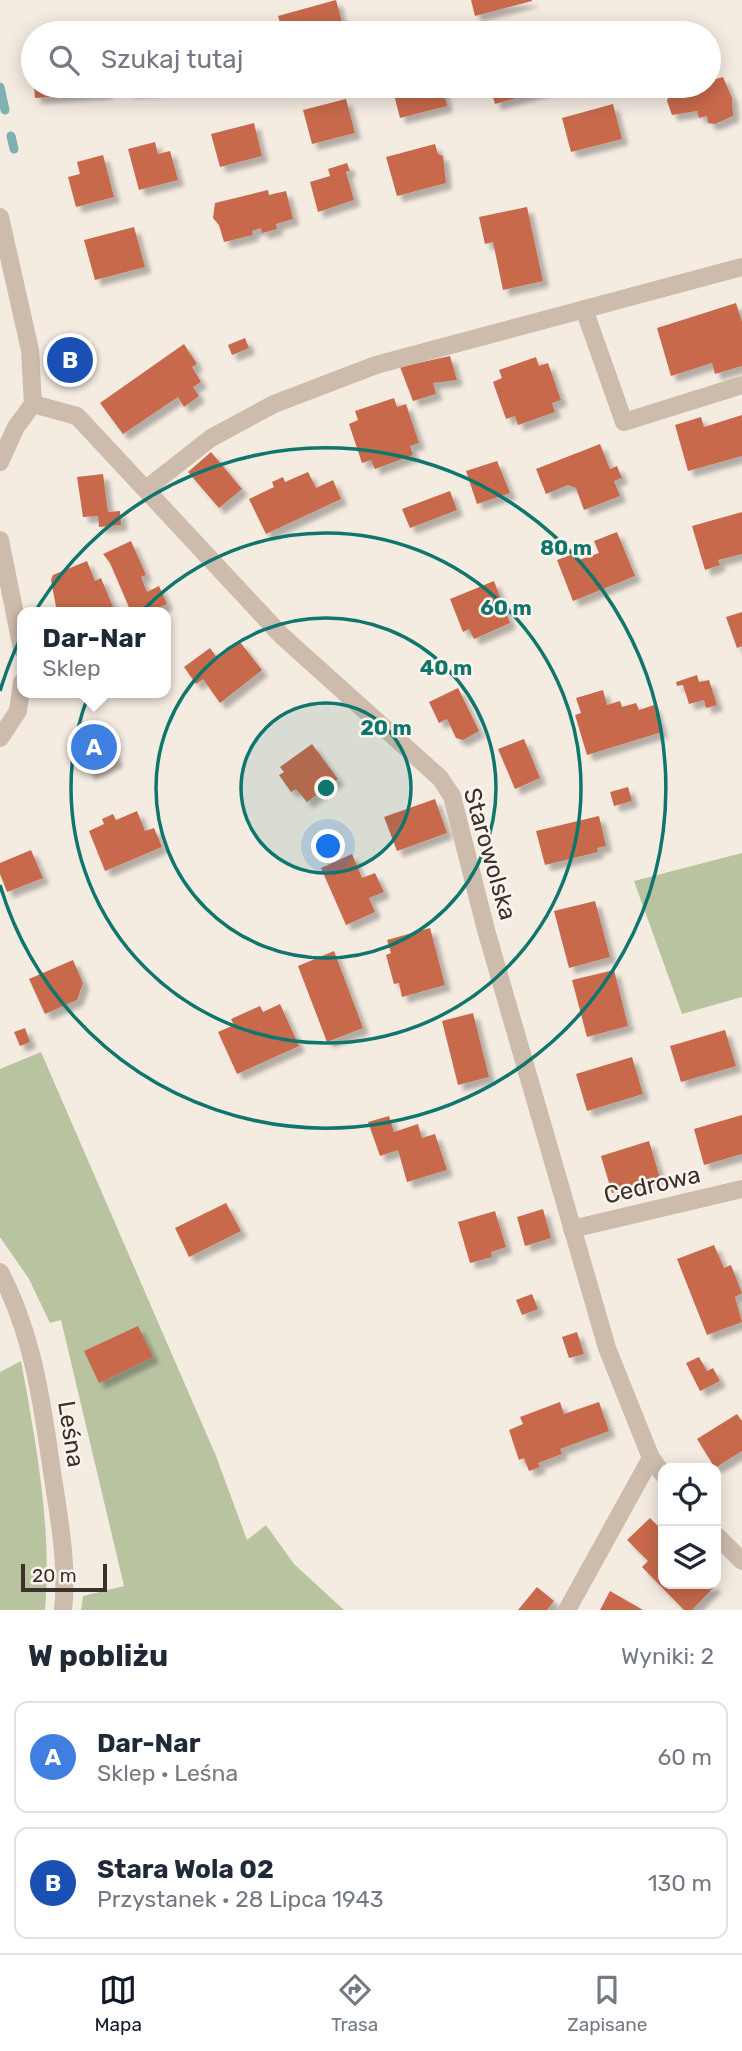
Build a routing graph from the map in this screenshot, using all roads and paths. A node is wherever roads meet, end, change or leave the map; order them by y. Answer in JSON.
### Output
{"nodes":[{"id":1,"x":0,"y":217,"type":"edge"},
{"id":2,"x":742,"y":267,"type":"edge"},
{"id":3,"x":584,"y":309,"type":"junction"},
{"id":4,"x":742,"y":385,"type":"edge"},
{"id":5,"x":33,"y":404,"type":"junction"},
{"id":6,"x":0,"y":462,"type":"edge"},
{"id":7,"x":146,"y":489,"type":"junction"},
{"id":8,"x":0,"y":540,"type":"edge"},
{"id":9,"x":17,"y":619,"type":"edge"},
{"id":10,"x":20,"y":698,"type":"edge"},
{"id":11,"x":0,"y":738,"type":"edge"},
{"id":12,"x":742,"y":1189,"type":"edge"},
{"id":13,"x":572,"y":1228,"type":"junction"},
{"id":14,"x":0,"y":1272,"type":"edge"},
{"id":15,"x":651,"y":1458,"type":"junction"},
{"id":16,"x":658,"y":1467,"type":"edge"},
{"id":17,"x":721,"y":1540,"type":"edge"},
{"id":18,"x":742,"y":1561,"type":"edge"},
{"id":19,"x":62,"y":1610,"type":"edge"},
{"id":20,"x":568,"y":1610,"type":"edge"}],
"edges":[{"from":1,"to":5,"type":"street"},
{"from":2,"to":3,"type":"street"},
{"from":3,"to":4,"type":"street"},
{"from":3,"to":7,"type":"street"},
{"from":5,"to":6,"type":"street"},
{"from":5,"to":7,"type":"street","name":"Starowolska"},
{"from":7,"to":13,"type":"street","name":"Starowolska"},
{"from":8,"to":9,"type":"street"},
{"from":10,"to":11,"type":"street"},
{"from":12,"to":13,"type":"street","name":"Cedrowa"},
{"from":13,"to":15,"type":"street","name":"Starowolska"},
{"from":14,"to":19,"type":"street","name":"Leśna"},
{"from":15,"to":16,"type":"street","name":"Starowolska"},
{"from":15,"to":20,"type":"street"},
{"from":17,"to":18,"type":"street"}]}
